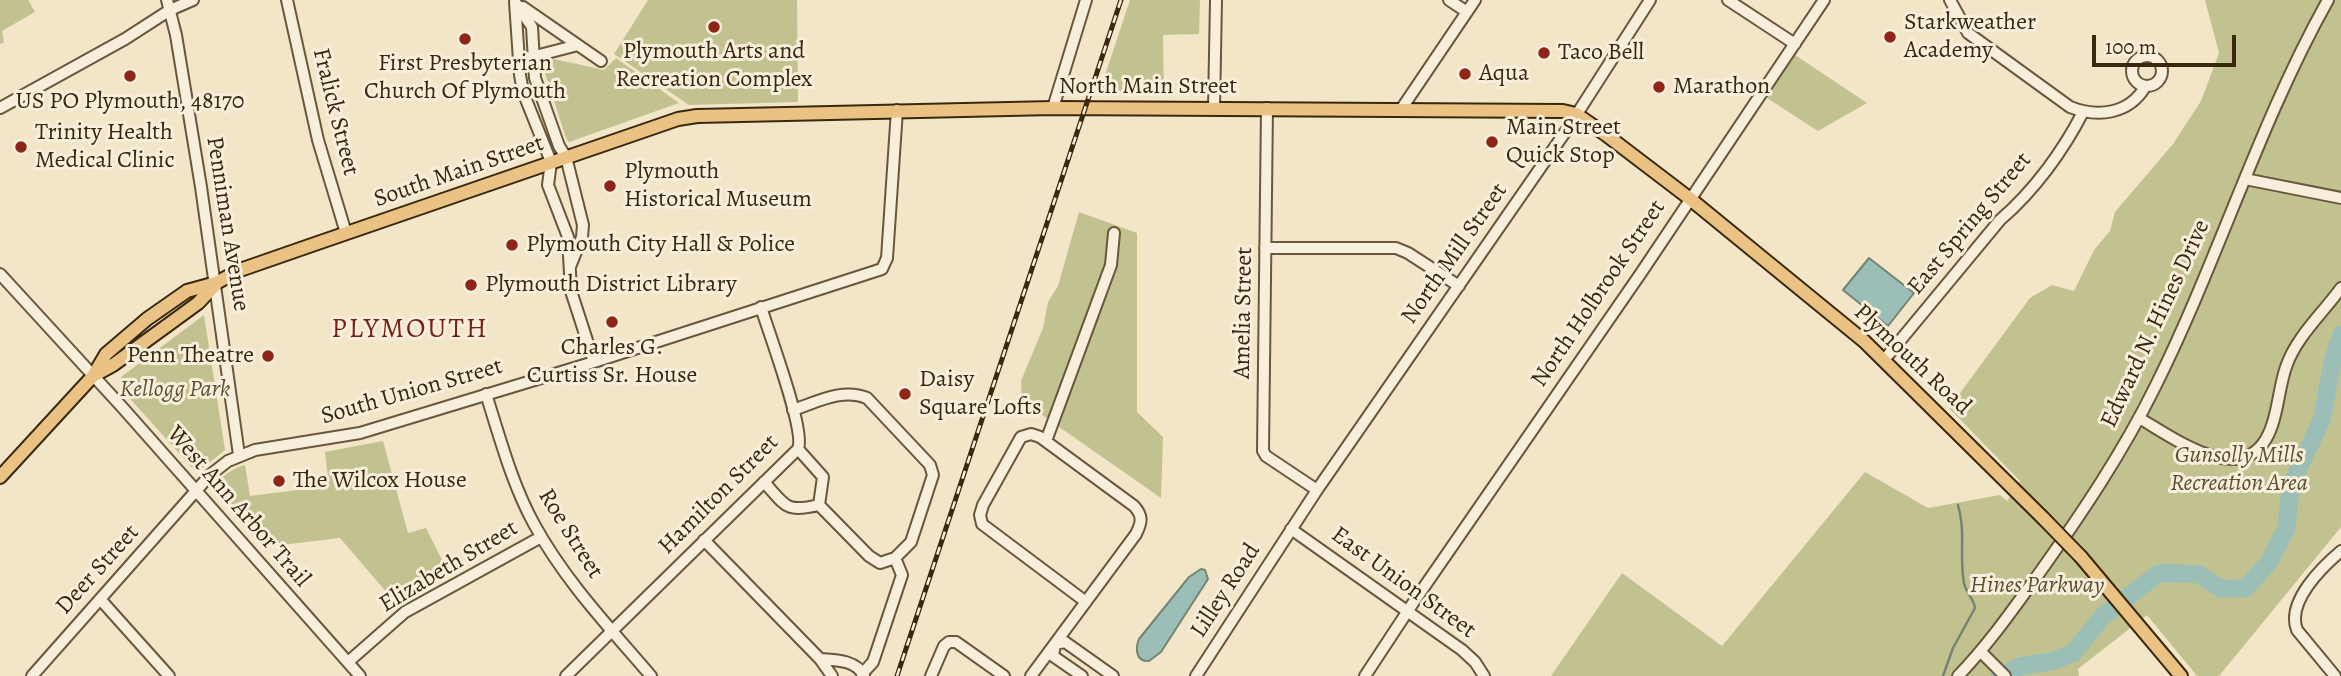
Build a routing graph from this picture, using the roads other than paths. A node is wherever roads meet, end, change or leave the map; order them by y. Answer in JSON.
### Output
{"nodes":[{"id":1,"x":193,"y":0,"type":"edge"},
{"id":2,"x":287,"y":0,"type":"edge"},
{"id":3,"x":1086,"y":0,"type":"edge"},
{"id":4,"x":1216,"y":0,"type":"edge"},
{"id":5,"x":1449,"y":0,"type":"edge"},
{"id":6,"x":1475,"y":0,"type":"edge"},
{"id":7,"x":1650,"y":0,"type":"edge"},
{"id":8,"x":1728,"y":0,"type":"edge"},
{"id":9,"x":1824,"y":0,"type":"edge"},
{"id":10,"x":1950,"y":0,"type":"edge"},
{"id":11,"x":2328,"y":0,"type":"edge"},
{"id":12,"x":515,"y":1,"type":"edge"},
{"id":13,"x":169,"y":5,"type":"edge"},
{"id":14,"x":1467,"y":12,"type":"junction"},
{"id":15,"x":1795,"y":44,"type":"junction"},
{"id":16,"x":578,"y":45,"type":"junction"},
{"id":17,"x":535,"y":58,"type":"junction"},
{"id":18,"x":520,"y":60,"type":"junction"},
{"id":19,"x":601,"y":61,"type":"dead end"},
{"id":20,"x":2145,"y":87,"type":"dead end"},
{"id":21,"x":0,"y":108,"type":"edge"},
{"id":22,"x":1053,"y":108,"type":"junction"},
{"id":23,"x":1214,"y":108,"type":"junction"},
{"id":24,"x":1267,"y":108,"type":"junction"},
{"id":25,"x":1402,"y":108,"type":"junction"},
{"id":26,"x":897,"y":110,"type":"junction"},
{"id":27,"x":2083,"y":112,"type":"junction"},
{"id":28,"x":1576,"y":114,"type":"junction"},
{"id":29,"x":720,"y":116,"type":"joint"},
{"id":30,"x":566,"y":158,"type":"junction"},
{"id":31,"x":551,"y":162,"type":"junction"},
{"id":32,"x":2245,"y":179,"type":"junction"},
{"id":33,"x":1689,"y":198,"type":"junction"},
{"id":34,"x":2341,"y":198,"type":"edge"},
{"id":35,"x":346,"y":233,"type":"junction"},
{"id":36,"x":1114,"y":233,"type":"dead end"},
{"id":37,"x":1265,"y":248,"type":"junction"},
{"id":38,"x":570,"y":267,"type":"junction"},
{"id":39,"x":2,"y":280,"type":"edge"},
{"id":40,"x":216,"y":283,"type":"junction"},
{"id":41,"x":1459,"y":286,"type":"junction"},
{"id":42,"x":2341,"y":288,"type":"edge"},
{"id":43,"x":761,"y":307,"type":"junction"},
{"id":44,"x":1884,"y":359,"type":"junction"},
{"id":45,"x":594,"y":362,"type":"junction"},
{"id":46,"x":93,"y":376,"type":"junction"},
{"id":47,"x":486,"y":394,"type":"junction"},
{"id":48,"x":793,"y":410,"type":"junction"},
{"id":49,"x":2139,"y":418,"type":"junction"},
{"id":50,"x":1046,"y":441,"type":"junction"},
{"id":51,"x":798,"y":449,"type":"junction"},
{"id":52,"x":239,"y":455,"type":"junction"},
{"id":53,"x":0,"y":477,"type":"edge"},
{"id":54,"x":764,"y":482,"type":"junction"},
{"id":55,"x":1317,"y":490,"type":"junction"},
{"id":56,"x":195,"y":492,"type":"junction"},
{"id":57,"x":819,"y":505,"type":"junction"},
{"id":58,"x":1291,"y":529,"type":"junction"},
{"id":59,"x":541,"y":537,"type":"junction"},
{"id":60,"x":704,"y":540,"type":"junction"},
{"id":61,"x":2341,"y":551,"type":"edge"},
{"id":62,"x":895,"y":558,"type":"junction"},
{"id":63,"x":100,"y":599,"type":"junction"},
{"id":64,"x":1086,"y":602,"type":"junction"},
{"id":65,"x":1408,"y":610,"type":"junction"},
{"id":66,"x":611,"y":631,"type":"junction"},
{"id":67,"x":1055,"y":644,"type":"junction"},
{"id":68,"x":1981,"y":652,"type":"junction"},
{"id":69,"x":820,"y":659,"type":"junction"},
{"id":70,"x":348,"y":662,"type":"junction"},
{"id":71,"x":863,"y":675,"type":"edge"},
{"id":72,"x":32,"y":676,"type":"edge"},
{"id":73,"x":169,"y":676,"type":"edge"},
{"id":74,"x":360,"y":676,"type":"edge"},
{"id":75,"x":566,"y":676,"type":"edge"},
{"id":76,"x":651,"y":676,"type":"edge"},
{"id":77,"x":832,"y":676,"type":"edge"},
{"id":78,"x":930,"y":676,"type":"edge"},
{"id":79,"x":1004,"y":676,"type":"edge"},
{"id":80,"x":1031,"y":676,"type":"edge"},
{"id":81,"x":1082,"y":676,"type":"edge"},
{"id":82,"x":1113,"y":676,"type":"edge"},
{"id":83,"x":1196,"y":676,"type":"edge"},
{"id":84,"x":1365,"y":676,"type":"edge"},
{"id":85,"x":1485,"y":676,"type":"edge"},
{"id":86,"x":1958,"y":676,"type":"edge"},
{"id":87,"x":2005,"y":676,"type":"edge"},
{"id":88,"x":2181,"y":676,"type":"edge"},
{"id":89,"x":2335,"y":676,"type":"edge"}],
"edges":[{"from":1,"to":13,"type":"street"},
{"from":2,"to":35,"type":"street","name":"Fralick Street"},
{"from":3,"to":22,"type":"street"},
{"from":4,"to":23,"type":"street"},
{"from":5,"to":14,"type":"street"},
{"from":6,"to":14,"type":"street"},
{"from":7,"to":28,"type":"street","name":"North Mill Street"},
{"from":8,"to":15,"type":"street"},
{"from":9,"to":15,"type":"street","name":"North Holbrook Street"},
{"from":10,"to":27,"type":"street"},
{"from":11,"to":32,"type":"street","name":"Edward N. Hines Drive"},
{"from":12,"to":16,"type":"street"},
{"from":12,"to":17,"type":"street"},
{"from":12,"to":18,"type":"street"},
{"from":13,"to":21,"type":"street"},
{"from":13,"to":40,"type":"street","name":"Penniman Avenue"},
{"from":14,"to":25,"type":"street"},
{"from":15,"to":33,"type":"street","name":"North Holbrook Street"},
{"from":16,"to":17,"type":"street"},
{"from":16,"to":19,"type":"street"},
{"from":17,"to":18,"type":"street"},
{"from":17,"to":30,"type":"street"},
{"from":18,"to":31,"type":"street"},
{"from":20,"to":27,"type":"street"},
{"from":22,"to":23,"type":"main road","name":"North Main Street"},
{"from":22,"to":26,"type":"main road","name":"North Main Street"},
{"from":23,"to":24,"type":"main road","name":"North Main Street"},
{"from":24,"to":25,"type":"main road","name":"North Main Street"},
{"from":24,"to":37,"type":"street","name":"Amelia Street"},
{"from":25,"to":28,"type":"main road","name":"North Main Street"},
{"from":26,"to":29,"type":"main road","name":"North Main Street"},
{"from":26,"to":43,"type":"street","name":"South Union Street"},
{"from":27,"to":44,"type":"street","name":"East Spring Street"},
{"from":28,"to":33,"type":"main road","name":"Plymouth Road"},
{"from":28,"to":41,"type":"street","name":"North Mill Street"},
{"from":29,"to":30,"type":"main road","name":"South Main Street"},
{"from":30,"to":31,"type":"main road","name":"South Main Street"},
{"from":30,"to":38,"type":"street"},
{"from":31,"to":35,"type":"main road","name":"South Main Street"},
{"from":31,"to":38,"type":"street"},
{"from":32,"to":34,"type":"street"},
{"from":32,"to":49,"type":"street","name":"Edward N. Hines Drive"},
{"from":33,"to":44,"type":"main road","name":"Plymouth Road"},
{"from":33,"to":65,"type":"street","name":"North Holbrook Street"},
{"from":35,"to":40,"type":"main road","name":"South Main Street"},
{"from":36,"to":50,"type":"street"},
{"from":37,"to":41,"type":"street"},
{"from":37,"to":55,"type":"street","name":"Amelia Street"},
{"from":38,"to":45,"type":"street"},
{"from":39,"to":46,"type":"street","name":"West Ann Arbor Trail"},
{"from":40,"to":46,"type":"main road","name":"South Main Street"},
{"from":40,"to":52,"type":"street","name":"Penniman Avenue"},
{"from":41,"to":55,"type":"street","name":"North Mill Street"},
{"from":42,"to":49,"type":"street"},
{"from":43,"to":45,"type":"street","name":"South Union Street"},
{"from":43,"to":48,"type":"street","name":"Hamilton Street"},
{"from":44,"to":88,"type":"main road","name":"Plymouth Road","bridge":true},
{"from":45,"to":47,"type":"street","name":"South Union Street"},
{"from":46,"to":53,"type":"main road","name":"South Main Street"},
{"from":46,"to":56,"type":"street","name":"West Ann Arbor Trail"},
{"from":47,"to":52,"type":"street","name":"South Union Street"},
{"from":47,"to":59,"type":"street","name":"Roe Street"},
{"from":48,"to":51,"type":"street","name":"Hamilton Street"},
{"from":48,"to":62,"type":"street"},
{"from":49,"to":68,"type":"street","name":"Edward N. Hines Drive"},
{"from":50,"to":64,"type":"street"},
{"from":50,"to":64,"type":"street"},
{"from":51,"to":54,"type":"street","name":"Hamilton Street"},
{"from":51,"to":57,"type":"street"},
{"from":52,"to":56,"type":"street","name":"South Union Street"},
{"from":54,"to":57,"type":"street"},
{"from":54,"to":60,"type":"street","name":"Hamilton Street"},
{"from":55,"to":58,"type":"street","name":"North Mill Street"},
{"from":56,"to":63,"type":"street","name":"Deer Street"},
{"from":56,"to":70,"type":"street","name":"West Ann Arbor Trail"},
{"from":57,"to":62,"type":"street"},
{"from":58,"to":65,"type":"street","name":"East Union Street"},
{"from":58,"to":83,"type":"street","name":"Lilley Road"},
{"from":59,"to":66,"type":"street","name":"Roe Street"},
{"from":59,"to":70,"type":"street","name":"Elizabeth Street"},
{"from":60,"to":66,"type":"street","name":"Hamilton Street"},
{"from":60,"to":69,"type":"street"},
{"from":61,"to":89,"type":"street"},
{"from":62,"to":71,"type":"street"},
{"from":63,"to":72,"type":"street","name":"Deer Street"},
{"from":63,"to":73,"type":"street"},
{"from":64,"to":67,"type":"street"},
{"from":65,"to":84,"type":"street","name":"North Holbrook Street"},
{"from":65,"to":85,"type":"street","name":"East Union Street"},
{"from":66,"to":75,"type":"street","name":"Hamilton Street"},
{"from":66,"to":76,"type":"street","name":"Roe Street"},
{"from":67,"to":80,"type":"street"},
{"from":67,"to":81,"type":"street"},
{"from":67,"to":82,"type":"street"},
{"from":68,"to":86,"type":"street","name":"Edward N. Hines Drive"},
{"from":68,"to":87,"type":"street"},
{"from":69,"to":71,"type":"street"},
{"from":69,"to":77,"type":"street"},
{"from":70,"to":74,"type":"street","name":"West Ann Arbor Trail"},
{"from":78,"to":79,"type":"street"}]}
